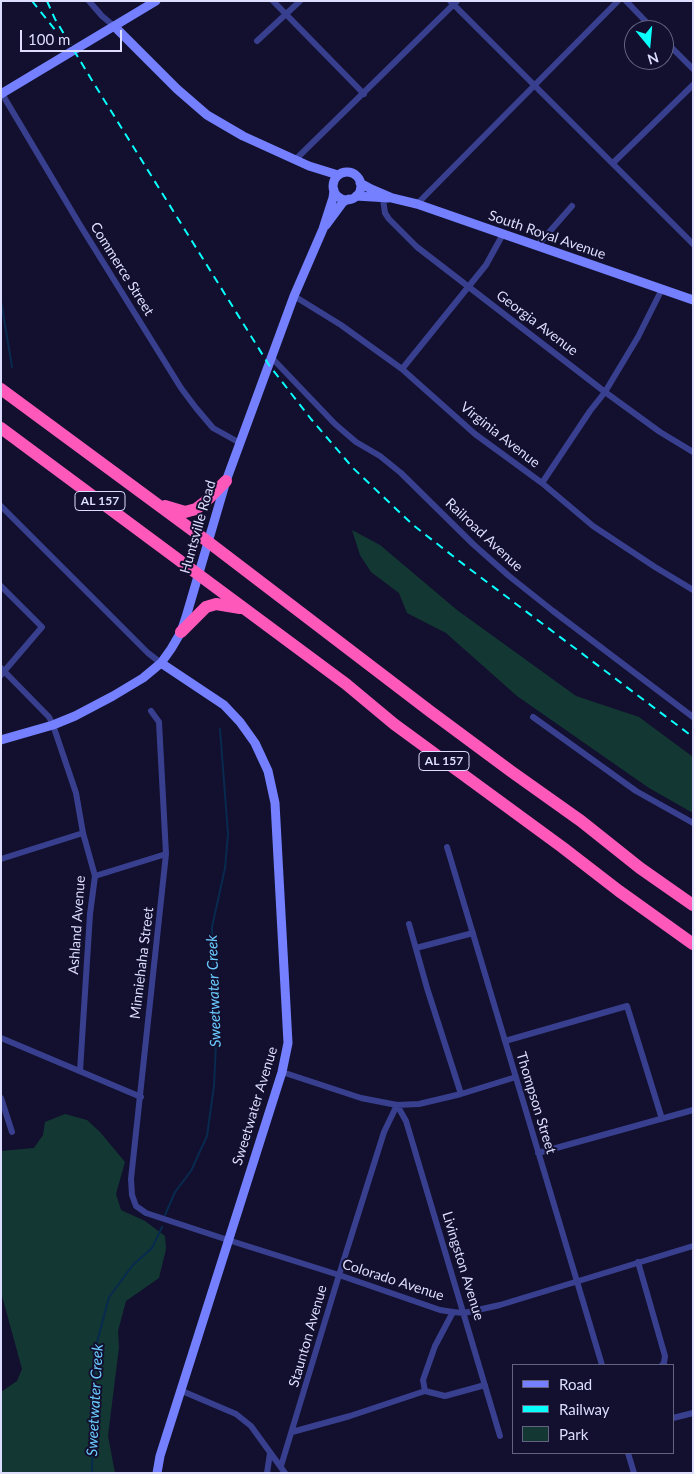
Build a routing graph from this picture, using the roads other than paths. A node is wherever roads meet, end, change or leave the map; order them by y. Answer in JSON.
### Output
{"nodes":[{"id":1,"x":89,"y":1,"type":"edge"},
{"id":2,"x":273,"y":1,"type":"edge"},
{"id":3,"x":300,"y":1,"type":"edge"},
{"id":4,"x":618,"y":1,"type":"edge"},
{"id":5,"x":626,"y":1,"type":"edge"},
{"id":6,"x":454,"y":2,"type":"edge"},
{"id":7,"x":150,"y":3,"type":"edge"},
{"id":8,"x":286,"y":14,"type":"junction"},
{"id":9,"x":644,"y":20,"type":"edge"},
{"id":10,"x":115,"y":26,"type":"junction"},
{"id":11,"x":257,"y":41,"type":"dead end"},
{"id":12,"x":674,"y":50,"type":"edge"},
{"id":13,"x":693,"y":69,"type":"edge"},
{"id":14,"x":535,"y":85,"type":"junction"},
{"id":15,"x":693,"y":85,"type":"edge"},
{"id":16,"x":2,"y":93,"type":"edge"},
{"id":17,"x":364,"y":94,"type":"junction"},
{"id":18,"x":296,"y":159,"type":"junction"},
{"id":19,"x":613,"y":164,"type":"junction"},
{"id":20,"x":309,"y":166,"type":"junction"},
{"id":21,"x":338,"y":175,"type":"junction"},
{"id":22,"x":360,"y":182,"type":"junction"},
{"id":23,"x":334,"y":188,"type":"junction"},
{"id":24,"x":352,"y":198,"type":"junction"},
{"id":25,"x":387,"y":199,"type":"junction"},
{"id":26,"x":417,"y":204,"type":"junction"},
{"id":27,"x":572,"y":206,"type":"dead end"},
{"id":28,"x":323,"y":229,"type":"junction"},
{"id":29,"x":503,"y":234,"type":"junction"},
{"id":30,"x":693,"y":244,"type":"edge"},
{"id":31,"x":537,"y":246,"type":"junction"},
{"id":32,"x":469,"y":286,"type":"junction"},
{"id":33,"x":662,"y":289,"type":"junction"},
{"id":34,"x":294,"y":296,"type":"junction"},
{"id":35,"x":693,"y":300,"type":"edge"},
{"id":36,"x":271,"y":357,"type":"junction"},
{"id":37,"x":402,"y":369,"type":"junction"},
{"id":38,"x":1,"y":390,"type":"edge"},
{"id":39,"x":605,"y":392,"type":"junction"},
{"id":40,"x":1,"y":428,"type":"edge"},
{"id":41,"x":240,"y":443,"type":"junction"},
{"id":42,"x":693,"y":452,"type":"edge"},
{"id":43,"x":226,"y":481,"type":"junction"},
{"id":44,"x":542,"y":483,"type":"junction"},
{"id":45,"x":154,"y":502,"type":"junction"},
{"id":46,"x":1,"y":506,"type":"edge"},
{"id":47,"x":207,"y":541,"type":"junction"},
{"id":48,"x":199,"y":574,"type":"junction"},
{"id":49,"x":1,"y":586,"type":"edge"},
{"id":50,"x":693,"y":590,"type":"edge"},
{"id":51,"x":246,"y":610,"type":"junction"},
{"id":52,"x":181,"y":632,"type":"junction"},
{"id":53,"x":161,"y":663,"type":"junction"},
{"id":54,"x":2,"y":672,"type":"edge"},
{"id":55,"x":151,"y":712,"type":"dead end"},
{"id":56,"x":693,"y":717,"type":"edge"},
{"id":57,"x":532,"y":718,"type":"dead end"},
{"id":58,"x":53,"y":725,"type":"junction"},
{"id":59,"x":1,"y":740,"type":"edge"},
{"id":60,"x":693,"y":823,"type":"edge"},
{"id":61,"x":83,"y":833,"type":"junction"},
{"id":62,"x":447,"y":847,"type":"dead end"},
{"id":63,"x":166,"y":854,"type":"junction"},
{"id":64,"x":1,"y":859,"type":"edge"},
{"id":65,"x":95,"y":876,"type":"junction"},
{"id":66,"x":693,"y":905,"type":"edge"},
{"id":67,"x":409,"y":924,"type":"dead end"},
{"id":68,"x":473,"y":933,"type":"junction"},
{"id":69,"x":693,"y":944,"type":"edge"},
{"id":70,"x":416,"y":948,"type":"junction"},
{"id":71,"x":1,"y":1038,"type":"edge"},
{"id":72,"x":505,"y":1042,"type":"junction"},
{"id":73,"x":80,"y":1071,"type":"junction"},
{"id":74,"x":282,"y":1072,"type":"junction"},
{"id":75,"x":516,"y":1077,"type":"junction"},
{"id":76,"x":461,"y":1094,"type":"junction"},
{"id":77,"x":140,"y":1097,"type":"junction"},
{"id":78,"x":1,"y":1098,"type":"edge"},
{"id":79,"x":397,"y":1105,"type":"junction"},
{"id":80,"x":693,"y":1110,"type":"edge"},
{"id":81,"x":662,"y":1119,"type":"junction"},
{"id":82,"x":12,"y":1132,"type":"dead end"},
{"id":83,"x":538,"y":1152,"type":"junction"},
{"id":84,"x":146,"y":1213,"type":"joint"},
{"id":85,"x":228,"y":1240,"type":"junction"},
{"id":86,"x":693,"y":1246,"type":"edge"},
{"id":87,"x":638,"y":1262,"type":"junction"},
{"id":88,"x":339,"y":1275,"type":"junction"},
{"id":89,"x":576,"y":1281,"type":"junction"},
{"id":90,"x":454,"y":1312,"type":"junction"},
{"id":91,"x":464,"y":1313,"type":"junction"},
{"id":92,"x":602,"y":1364,"type":"edge"},
{"id":93,"x":663,"y":1364,"type":"edge"},
{"id":94,"x":485,"y":1384,"type":"junction"},
{"id":95,"x":182,"y":1391,"type":"junction"},
{"id":96,"x":425,"y":1392,"type":"junction"},
{"id":97,"x":693,"y":1413,"type":"edge"},
{"id":98,"x":674,"y":1418,"type":"edge"},
{"id":99,"x":292,"y":1432,"type":"junction"},
{"id":100,"x":500,"y":1436,"type":"dead end"},
{"id":101,"x":270,"y":1452,"type":"junction"},
{"id":102,"x":628,"y":1454,"type":"edge"},
{"id":103,"x":281,"y":1466,"type":"junction"},
{"id":104,"x":157,"y":1473,"type":"edge"},
{"id":105,"x":266,"y":1473,"type":"edge"},
{"id":106,"x":285,"y":1473,"type":"edge"},
{"id":107,"x":634,"y":1473,"type":"edge"}],
"edges":[{"from":1,"to":10,"type":"street"},
{"from":2,"to":8,"type":"street"},
{"from":3,"to":8,"type":"street"},
{"from":4,"to":14,"type":"street"},
{"from":5,"to":9,"type":"street"},
{"from":6,"to":14,"type":"street"},
{"from":6,"to":17,"type":"street"},
{"from":7,"to":10,"type":"main road"},
{"from":8,"to":11,"type":"street"},
{"from":8,"to":17,"type":"street"},
{"from":10,"to":16,"type":"main road"},
{"from":10,"to":18,"type":"main road"},
{"from":12,"to":13,"type":"street"},
{"from":14,"to":19,"type":"street"},
{"from":14,"to":26,"type":"street"},
{"from":15,"to":19,"type":"street"},
{"from":16,"to":41,"type":"street","name":"Commerce Street"},
{"from":17,"to":18,"type":"street"},
{"from":18,"to":20,"type":"main road"},
{"from":19,"to":30,"type":"street"},
{"from":20,"to":21,"type":"main road"},
{"from":20,"to":23,"type":"main road"},
{"from":21,"to":22,"type":"main road"},
{"from":21,"to":23,"type":"main road"},
{"from":22,"to":24,"type":"main road"},
{"from":22,"to":25,"type":"main road","name":"South Royal Avenue"},
{"from":23,"to":24,"type":"main road"},
{"from":23,"to":28,"type":"main road","name":"Huntsville Road"},
{"from":24,"to":25,"type":"main road","name":"South Royal Avenue"},
{"from":24,"to":28,"type":"main road","name":"Huntsville Road"},
{"from":25,"to":26,"type":"main road","name":"South Royal Avenue"},
{"from":25,"to":32,"type":"street","name":"Georgia Avenue"},
{"from":26,"to":29,"type":"main road","name":"South Royal Avenue"},
{"from":27,"to":31,"type":"street"},
{"from":28,"to":34,"type":"main road","name":"Huntsville Road"},
{"from":29,"to":31,"type":"main road","name":"South Royal Avenue"},
{"from":29,"to":32,"type":"street"},
{"from":31,"to":33,"type":"main road","name":"South Royal Avenue"},
{"from":32,"to":37,"type":"street"},
{"from":32,"to":39,"type":"street","name":"Georgia Avenue"},
{"from":33,"to":35,"type":"main road","name":"South Royal Avenue"},
{"from":33,"to":39,"type":"street"},
{"from":34,"to":36,"type":"main road","name":"Huntsville Road"},
{"from":34,"to":37,"type":"street","name":"Virginia Avenue"},
{"from":36,"to":41,"type":"main road","name":"Huntsville Road"},
{"from":36,"to":56,"type":"street","name":"Railroad Avenue"},
{"from":37,"to":44,"type":"street","name":"Virginia Avenue"},
{"from":38,"to":45,"type":"highway","number":"AL 157"},
{"from":39,"to":42,"type":"street","name":"Georgia Avenue"},
{"from":39,"to":44,"type":"street"},
{"from":40,"to":48,"type":"highway","number":"AL 157"},
{"from":41,"to":43,"type":"main road","name":"Huntsville Road"},
{"from":43,"to":45,"type":"highway"},
{"from":43,"to":47,"type":"main road","name":"Huntsville Road"},
{"from":44,"to":50,"type":"street","name":"Virginia Avenue"},
{"from":45,"to":47,"type":"highway","number":"AL 157"},
{"from":46,"to":53,"type":"street"},
{"from":47,"to":48,"type":"main road","name":"Huntsville Road"},
{"from":47,"to":66,"type":"highway","number":"AL 157"},
{"from":48,"to":51,"type":"highway","number":"AL 157"},
{"from":48,"to":52,"type":"main road","name":"Huntsville Road"},
{"from":49,"to":54,"type":"street"},
{"from":51,"to":52,"type":"highway"},
{"from":51,"to":69,"type":"highway","number":"AL 157"},
{"from":52,"to":53,"type":"main road","name":"Huntsville Road"},
{"from":53,"to":58,"type":"main road","name":"Huntsville Road"},
{"from":53,"to":74,"type":"main road","name":"Sweetwater Avenue"},
{"from":54,"to":58,"type":"street","name":"Ashland Avenue"},
{"from":55,"to":63,"type":"street","name":"Minniehaha Street"},
{"from":57,"to":60,"type":"street"},
{"from":58,"to":59,"type":"main road","name":"Huntsville Road"},
{"from":58,"to":61,"type":"street","name":"Ashland Avenue"},
{"from":61,"to":64,"type":"street"},
{"from":61,"to":65,"type":"street","name":"Ashland Avenue"},
{"from":62,"to":68,"type":"street","name":"Thompson Street"},
{"from":63,"to":65,"type":"street"},
{"from":63,"to":77,"type":"street","name":"Minniehaha Street"},
{"from":65,"to":73,"type":"street","name":"Ashland Avenue"},
{"from":67,"to":70,"type":"street"},
{"from":68,"to":70,"type":"street"},
{"from":68,"to":72,"type":"street","name":"Thompson Street"},
{"from":70,"to":76,"type":"street"},
{"from":71,"to":73,"type":"street"},
{"from":72,"to":75,"type":"street","name":"Thompson Street"},
{"from":72,"to":81,"type":"street"},
{"from":73,"to":77,"type":"street"},
{"from":74,"to":79,"type":"street"},
{"from":74,"to":85,"type":"main road","name":"Sweetwater Avenue"},
{"from":75,"to":76,"type":"street"},
{"from":75,"to":83,"type":"street","name":"Thompson Street"},
{"from":76,"to":79,"type":"street"},
{"from":77,"to":84,"type":"street","name":"Minniehaha Street"},
{"from":78,"to":82,"type":"street"},
{"from":79,"to":88,"type":"street","name":"Staunton Avenue"},
{"from":79,"to":91,"type":"street","name":"Livingston Avenue"},
{"from":80,"to":81,"type":"street"},
{"from":81,"to":83,"type":"street"},
{"from":83,"to":89,"type":"street","name":"Thompson Street"},
{"from":84,"to":85,"type":"street","name":"Colorado Avenue"},
{"from":85,"to":88,"type":"street","name":"Colorado Avenue"},
{"from":85,"to":95,"type":"main road","name":"Sweetwater Avenue"},
{"from":86,"to":87,"type":"street","name":"Colorado Avenue"},
{"from":87,"to":89,"type":"street","name":"Colorado Avenue"},
{"from":87,"to":93,"type":"street"},
{"from":88,"to":90,"type":"street","name":"Colorado Avenue"},
{"from":88,"to":99,"type":"street","name":"Staunton Avenue"},
{"from":89,"to":91,"type":"street","name":"Colorado Avenue"},
{"from":89,"to":92,"type":"street","name":"Thompson Street"},
{"from":90,"to":91,"type":"street","name":"Colorado Avenue"},
{"from":90,"to":96,"type":"street"},
{"from":91,"to":94,"type":"street","name":"Livingston Avenue"},
{"from":94,"to":96,"type":"street"},
{"from":94,"to":100,"type":"street","name":"Livingston Avenue"},
{"from":95,"to":101,"type":"street"},
{"from":95,"to":104,"type":"main road","name":"Sweetwater Avenue"},
{"from":96,"to":99,"type":"street"},
{"from":97,"to":98,"type":"street"},
{"from":99,"to":103,"type":"street","name":"Staunton Avenue"},
{"from":101,"to":103,"type":"street"},
{"from":101,"to":105,"type":"street"},
{"from":102,"to":107,"type":"street"},
{"from":103,"to":106,"type":"street"}]}
